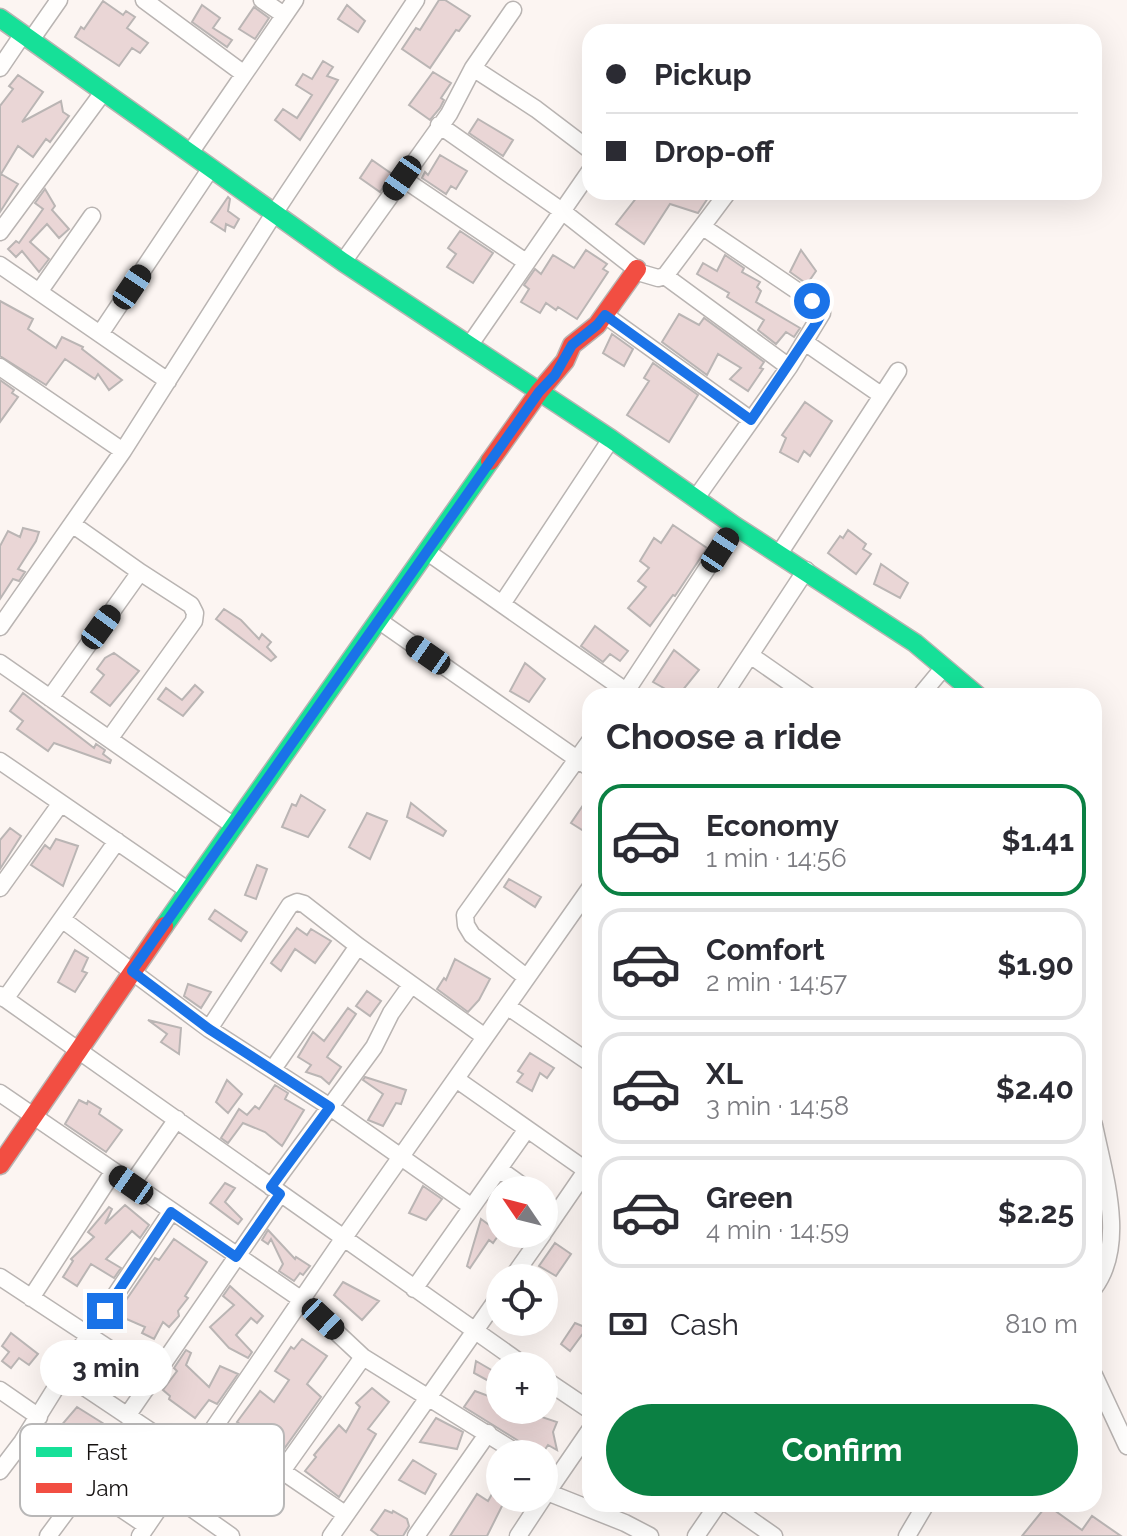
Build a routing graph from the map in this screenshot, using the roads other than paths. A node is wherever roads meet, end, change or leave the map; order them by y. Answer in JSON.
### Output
{"nodes":[{"id":1,"x":59,"y":0,"type":"edge"},
{"id":2,"x":144,"y":0,"type":"edge"},
{"id":3,"x":262,"y":0,"type":"edge"},
{"id":4,"x":295,"y":0,"type":"edge"},
{"id":5,"x":416,"y":0,"type":"edge"},
{"id":6,"x":513,"y":10,"type":"dead end"},
{"id":7,"x":284,"y":15,"type":"junction"},
{"id":8,"x":0,"y":18,"type":"edge"},
{"id":9,"x":27,"y":37,"type":"junction"},
{"id":10,"x":0,"y":68,"type":"edge"},
{"id":11,"x":473,"y":68,"type":"junction"},
{"id":12,"x":244,"y":74,"type":"junction"},
{"id":13,"x":104,"y":91,"type":"junction"},
{"id":14,"x":439,"y":125,"type":"junction"},
{"id":15,"x":582,"y":144,"type":"edge"},
{"id":16,"x":190,"y":153,"type":"junction"},
{"id":17,"x":211,"y":168,"type":"junction"},
{"id":18,"x":402,"y":178,"type":"junction"},
{"id":19,"x":582,"y":182,"type":"edge"},
{"id":20,"x":722,"y":200,"type":"edge"},
{"id":21,"x":562,"y":211,"type":"junction"},
{"id":22,"x":275,"y":212,"type":"junction"},
{"id":23,"x":92,"y":216,"type":"dead end"},
{"id":24,"x":703,"y":227,"type":"junction"},
{"id":25,"x":0,"y":232,"type":"edge"},
{"id":26,"x":343,"y":262,"type":"junction"},
{"id":27,"x":526,"y":262,"type":"junction"},
{"id":28,"x":0,"y":265,"type":"edge"},
{"id":29,"x":637,"y":269,"type":"junction"},
{"id":30,"x":665,"y":276,"type":"junction"},
{"id":31,"x":39,"y":292,"type":"junction"},
{"id":32,"x":605,"y":315,"type":"junction"},
{"id":33,"x":100,"y":334,"type":"junction"},
{"id":34,"x":806,"y":343,"type":"junction"},
{"id":35,"x":469,"y":346,"type":"junction"},
{"id":36,"x":0,"y":367,"type":"edge"},
{"id":37,"x":789,"y":367,"type":"junction"},
{"id":38,"x":898,"y":371,"type":"dead end"},
{"id":39,"x":168,"y":381,"type":"junction"},
{"id":40,"x":539,"y":392,"type":"junction"},
{"id":41,"x":881,"y":395,"type":"junction"},
{"id":42,"x":751,"y":420,"type":"junction"},
{"id":43,"x":611,"y":439,"type":"junction"},
{"id":44,"x":123,"y":451,"type":"junction"},
{"id":45,"x":696,"y":498,"type":"junction"},
{"id":46,"x":72,"y":524,"type":"junction"},
{"id":47,"x":735,"y":526,"type":"junction"},
{"id":48,"x":426,"y":551,"type":"junction"},
{"id":49,"x":779,"y":554,"type":"junction"},
{"id":50,"x":806,"y":570,"type":"junction"},
{"id":51,"x":140,"y":572,"type":"junction"},
{"id":52,"x":502,"y":604,"type":"junction"},
{"id":53,"x":6,"y":606,"type":"edge"},
{"id":54,"x":378,"y":620,"type":"junction"},
{"id":55,"x":0,"y":627,"type":"edge"},
{"id":56,"x":750,"y":655,"type":"junction"},
{"id":57,"x":0,"y":663,"type":"edge"},
{"id":58,"x":944,"y":667,"type":"junction"},
{"id":59,"x":619,"y":688,"type":"edge"},
{"id":60,"x":631,"y":688,"type":"edge"},
{"id":61,"x":728,"y":688,"type":"edge"},
{"id":62,"x":797,"y":688,"type":"edge"},
{"id":63,"x":927,"y":688,"type":"edge"},
{"id":64,"x":969,"y":688,"type":"edge"},
{"id":65,"x":50,"y":698,"type":"junction"},
{"id":66,"x":110,"y":738,"type":"junction"},
{"id":67,"x":582,"y":763,"type":"edge"},
{"id":68,"x":582,"y":765,"type":"edge"},
{"id":69,"x":2,"y":767,"type":"edge"},
{"id":70,"x":61,"y":803,"type":"junction"},
{"id":71,"x":234,"y":826,"type":"junction"},
{"id":72,"x":117,"y":841,"type":"junction"},
{"id":73,"x":0,"y":888,"type":"edge"},
{"id":74,"x":189,"y":891,"type":"junction"},
{"id":75,"x":582,"y":899,"type":"edge"},
{"id":76,"x":63,"y":920,"type":"junction"},
{"id":77,"x":358,"y":946,"type":"junction"},
{"id":78,"x":132,"y":971,"type":"junction"},
{"id":79,"x":526,"y":977,"type":"junction"},
{"id":80,"x":411,"y":985,"type":"junction"},
{"id":81,"x":3,"y":997,"type":"edge"},
{"id":82,"x":507,"y":1006,"type":"junction"},
{"id":83,"x":209,"y":1029,"type":"junction"},
{"id":84,"x":485,"y":1037,"type":"junction"},
{"id":85,"x":79,"y":1049,"type":"junction"},
{"id":86,"x":582,"y":1058,"type":"edge"},
{"id":87,"x":273,"y":1069,"type":"junction"},
{"id":88,"x":456,"y":1079,"type":"junction"},
{"id":89,"x":0,"y":1093,"type":"edge"},
{"id":90,"x":330,"y":1107,"type":"junction"},
{"id":91,"x":33,"y":1116,"type":"junction"},
{"id":92,"x":177,"y":1119,"type":"junction"},
{"id":93,"x":527,"y":1129,"type":"junction"},
{"id":94,"x":401,"y":1157,"type":"junction"},
{"id":95,"x":1102,"y":1163,"type":"edge"},
{"id":96,"x":0,"y":1165,"type":"edge"},
{"id":97,"x":582,"y":1165,"type":"edge"},
{"id":98,"x":499,"y":1169,"type":"junction"},
{"id":99,"x":113,"y":1172,"type":"junction"},
{"id":100,"x":509,"y":1176,"type":"edge"},
{"id":101,"x":582,"y":1180,"type":"edge"},
{"id":102,"x":131,"y":1185,"type":"junction"},
{"id":103,"x":276,"y":1191,"type":"junction"},
{"id":104,"x":472,"y":1207,"type":"junction"},
{"id":105,"x":559,"y":1211,"type":"edge"},
{"id":106,"x":171,"y":1212,"type":"junction"},
{"id":107,"x":343,"y":1239,"type":"junction"},
{"id":108,"x":236,"y":1257,"type":"junction"},
{"id":109,"x":1102,"y":1274,"type":"edge"},
{"id":110,"x":0,"y":1277,"type":"edge"},
{"id":111,"x":414,"y":1289,"type":"junction"},
{"id":112,"x":31,"y":1298,"type":"junction"},
{"id":113,"x":302,"y":1300,"type":"junction"},
{"id":114,"x":486,"y":1315,"type":"edge"},
{"id":115,"x":475,"y":1331,"type":"junction"},
{"id":116,"x":88,"y":1336,"type":"junction"},
{"id":117,"x":505,"y":1352,"type":"edge"},
{"id":118,"x":363,"y":1357,"type":"junction"},
{"id":119,"x":65,"y":1374,"type":"junction"},
{"id":120,"x":152,"y":1377,"type":"junction"},
{"id":121,"x":558,"y":1388,"type":"edge"},
{"id":122,"x":0,"y":1390,"type":"edge"},
{"id":123,"x":1102,"y":1392,"type":"edge"},
{"id":124,"x":428,"y":1398,"type":"junction"},
{"id":125,"x":582,"y":1405,"type":"edge"},
{"id":126,"x":127,"y":1416,"type":"junction"},
{"id":127,"x":39,"y":1417,"type":"junction"},
{"id":128,"x":34,"y":1424,"type":"edge"},
{"id":129,"x":139,"y":1424,"type":"edge"},
{"id":130,"x":217,"y":1424,"type":"edge"},
{"id":131,"x":488,"y":1433,"type":"junction"},
{"id":132,"x":498,"y":1440,"type":"edge"},
{"id":133,"x":582,"y":1441,"type":"edge"},
{"id":134,"x":20,"y":1445,"type":"edge"},
{"id":135,"x":1127,"y":1446,"type":"edge"},
{"id":136,"x":284,"y":1468,"type":"edge"},
{"id":137,"x":0,"y":1471,"type":"edge"},
{"id":138,"x":284,"y":1472,"type":"edge"},
{"id":139,"x":558,"y":1473,"type":"edge"},
{"id":140,"x":558,"y":1494,"type":"edge"},
{"id":141,"x":582,"y":1506,"type":"edge"},
{"id":142,"x":532,"y":1512,"type":"edge"},
{"id":143,"x":593,"y":1512,"type":"edge"},
{"id":144,"x":712,"y":1512,"type":"edge"},
{"id":145,"x":740,"y":1512,"type":"edge"},
{"id":146,"x":921,"y":1512,"type":"edge"},
{"id":147,"x":345,"y":1514,"type":"junction"},
{"id":148,"x":63,"y":1516,"type":"edge"},
{"id":149,"x":124,"y":1516,"type":"edge"},
{"id":150,"x":203,"y":1516,"type":"edge"},
{"id":151,"x":144,"y":1531,"type":"edge"},
{"id":152,"x":629,"y":1531,"type":"edge"},
{"id":153,"x":48,"y":1536,"type":"edge"},
{"id":154,"x":231,"y":1536,"type":"edge"},
{"id":155,"x":331,"y":1536,"type":"edge"},
{"id":156,"x":416,"y":1536,"type":"edge"},
{"id":157,"x":518,"y":1536,"type":"edge"},
{"id":158,"x":650,"y":1536,"type":"edge"},
{"id":159,"x":696,"y":1536,"type":"edge"},
{"id":160,"x":774,"y":1536,"type":"edge"},
{"id":161,"x":907,"y":1536,"type":"edge"}],
"edges":[{"from":1,"to":9,"type":"street"},
{"from":2,"to":12,"type":"street"},
{"from":3,"to":7,"type":"street"},
{"from":4,"to":7,"type":"street"},
{"from":5,"to":22,"type":"street"},
{"from":6,"to":11,"type":"street"},
{"from":7,"to":12,"type":"street"},
{"from":8,"to":9,"type":"street"},
{"from":9,"to":10,"type":"street"},
{"from":9,"to":13,"type":"street"},
{"from":11,"to":14,"type":"street"},
{"from":11,"to":15,"type":"street"},
{"from":12,"to":16,"type":"street"},
{"from":13,"to":16,"type":"street"},
{"from":13,"to":25,"type":"street"},
{"from":14,"to":18,"type":"street"},
{"from":14,"to":21,"type":"street"},
{"from":16,"to":17,"type":"street"},
{"from":17,"to":22,"type":"street"},
{"from":17,"to":33,"type":"street"},
{"from":18,"to":26,"type":"street"},
{"from":18,"to":27,"type":"street"},
{"from":19,"to":21,"type":"street"},
{"from":20,"to":24,"type":"street"},
{"from":21,"to":27,"type":"street"},
{"from":21,"to":29,"type":"street"},
{"from":22,"to":26,"type":"street"},
{"from":22,"to":39,"type":"street"},
{"from":23,"to":31,"type":"street"},
{"from":24,"to":30,"type":"street"},
{"from":24,"to":34,"type":"street"},
{"from":26,"to":35,"type":"street"},
{"from":27,"to":35,"type":"street"},
{"from":28,"to":31,"type":"street"},
{"from":29,"to":30,"type":"street"},
{"from":29,"to":32,"type":"street"},
{"from":30,"to":37,"type":"street"},
{"from":31,"to":33,"type":"street"},
{"from":32,"to":40,"type":"street"},
{"from":32,"to":42,"type":"street"},
{"from":33,"to":39,"type":"street"},
{"from":34,"to":37,"type":"street"},
{"from":34,"to":41,"type":"street"},
{"from":35,"to":40,"type":"street"},
{"from":36,"to":44,"type":"street"},
{"from":37,"to":42,"type":"street"},
{"from":38,"to":41,"type":"street"},
{"from":39,"to":44,"type":"street"},
{"from":40,"to":43,"type":"street"},
{"from":40,"to":48,"type":"street"},
{"from":41,"to":49,"type":"street"},
{"from":42,"to":45,"type":"street"},
{"from":43,"to":45,"type":"street"},
{"from":43,"to":52,"type":"street"},
{"from":44,"to":46,"type":"street"},
{"from":45,"to":47,"type":"street"},
{"from":46,"to":51,"type":"street"},
{"from":46,"to":53,"type":"street"},
{"from":47,"to":49,"type":"street"},
{"from":47,"to":60,"type":"street"},
{"from":48,"to":52,"type":"street"},
{"from":48,"to":54,"type":"street"},
{"from":49,"to":50,"type":"street"},
{"from":50,"to":56,"type":"street"},
{"from":50,"to":58,"type":"street"},
{"from":51,"to":65,"type":"street"},
{"from":51,"to":66,"type":"street"},
{"from":52,"to":59,"type":"street"},
{"from":53,"to":55,"type":"street"},
{"from":54,"to":67,"type":"street"},
{"from":54,"to":71,"type":"street"},
{"from":56,"to":61,"type":"street"},
{"from":56,"to":62,"type":"street"},
{"from":57,"to":65,"type":"street"},
{"from":58,"to":63,"type":"street"},
{"from":58,"to":64,"type":"street"},
{"from":65,"to":66,"type":"street"},
{"from":66,"to":71,"type":"street"},
{"from":68,"to":79,"type":"street"},
{"from":69,"to":70,"type":"street"},
{"from":70,"to":72,"type":"street"},
{"from":70,"to":73,"type":"street"},
{"from":71,"to":74,"type":"street"},
{"from":72,"to":74,"type":"street"},
{"from":72,"to":76,"type":"street"},
{"from":74,"to":78,"type":"street"},
{"from":75,"to":79,"type":"street"},
{"from":76,"to":78,"type":"street"},
{"from":76,"to":81,"type":"street"},
{"from":77,"to":80,"type":"street"},
{"from":77,"to":83,"type":"street"},
{"from":77,"to":87,"type":"street"},
{"from":78,"to":83,"type":"street"},
{"from":78,"to":85,"type":"street"},
{"from":79,"to":82,"type":"street"},
{"from":80,"to":84,"type":"street"},
{"from":80,"to":90,"type":"street"},
{"from":81,"to":85,"type":"street"},
{"from":82,"to":84,"type":"street"},
{"from":82,"to":86,"type":"street"},
{"from":83,"to":87,"type":"street"},
{"from":84,"to":88,"type":"street"},
{"from":85,"to":91,"type":"street"},
{"from":85,"to":92,"type":"street"},
{"from":87,"to":90,"type":"street"},
{"from":88,"to":93,"type":"street"},
{"from":88,"to":94,"type":"street"},
{"from":89,"to":91,"type":"street"},
{"from":90,"to":94,"type":"street"},
{"from":90,"to":103,"type":"street"},
{"from":91,"to":96,"type":"street"},
{"from":91,"to":99,"type":"street"},
{"from":92,"to":102,"type":"street"},
{"from":92,"to":103,"type":"street"},
{"from":93,"to":97,"type":"street"},
{"from":93,"to":98,"type":"street"},
{"from":94,"to":104,"type":"street"},
{"from":94,"to":107,"type":"street"},
{"from":95,"to":109,"type":"street"},
{"from":98,"to":100,"type":"street"},
{"from":98,"to":104,"type":"street"},
{"from":99,"to":102,"type":"street"},
{"from":99,"to":112,"type":"street"},
{"from":101,"to":105,"type":"street"},
{"from":102,"to":106,"type":"street"},
{"from":103,"to":107,"type":"street"},
{"from":103,"to":108,"type":"street"},
{"from":104,"to":111,"type":"street"},
{"from":106,"to":108,"type":"street"},
{"from":106,"to":116,"type":"street"},
{"from":107,"to":111,"type":"street"},
{"from":107,"to":113,"type":"street"},
{"from":108,"to":113,"type":"street"},
{"from":108,"to":120,"type":"street"},
{"from":110,"to":112,"type":"street"},
{"from":111,"to":115,"type":"street"},
{"from":112,"to":116,"type":"street"},
{"from":113,"to":118,"type":"street"},
{"from":113,"to":130,"type":"street"},
{"from":114,"to":115,"type":"street"},
{"from":115,"to":117,"type":"street"},
{"from":115,"to":124,"type":"street"},
{"from":116,"to":119,"type":"street"},
{"from":116,"to":120,"type":"street"},
{"from":118,"to":124,"type":"street"},
{"from":118,"to":136,"type":"street"},
{"from":119,"to":126,"type":"street"},
{"from":119,"to":127,"type":"street"},
{"from":120,"to":126,"type":"street"},
{"from":121,"to":125,"type":"street"},
{"from":122,"to":127,"type":"street"},
{"from":123,"to":135,"type":"street"},
{"from":124,"to":131,"type":"street"},
{"from":124,"to":147,"type":"street"},
{"from":126,"to":129,"type":"street"},
{"from":127,"to":128,"type":"street"},
{"from":131,"to":132,"type":"street"},
{"from":131,"to":156,"type":"street"},
{"from":133,"to":139,"type":"street"},
{"from":134,"to":137,"type":"street"},
{"from":138,"to":147,"type":"street"},
{"from":140,"to":141,"type":"street"},
{"from":142,"to":157,"type":"street"},
{"from":143,"to":152,"type":"street"},
{"from":144,"to":159,"type":"street"},
{"from":145,"to":160,"type":"street"},
{"from":146,"to":161,"type":"street"},
{"from":147,"to":155,"type":"street"},
{"from":148,"to":153,"type":"street"},
{"from":149,"to":151,"type":"street"},
{"from":150,"to":154,"type":"street"},
{"from":152,"to":158,"type":"street"}]}
